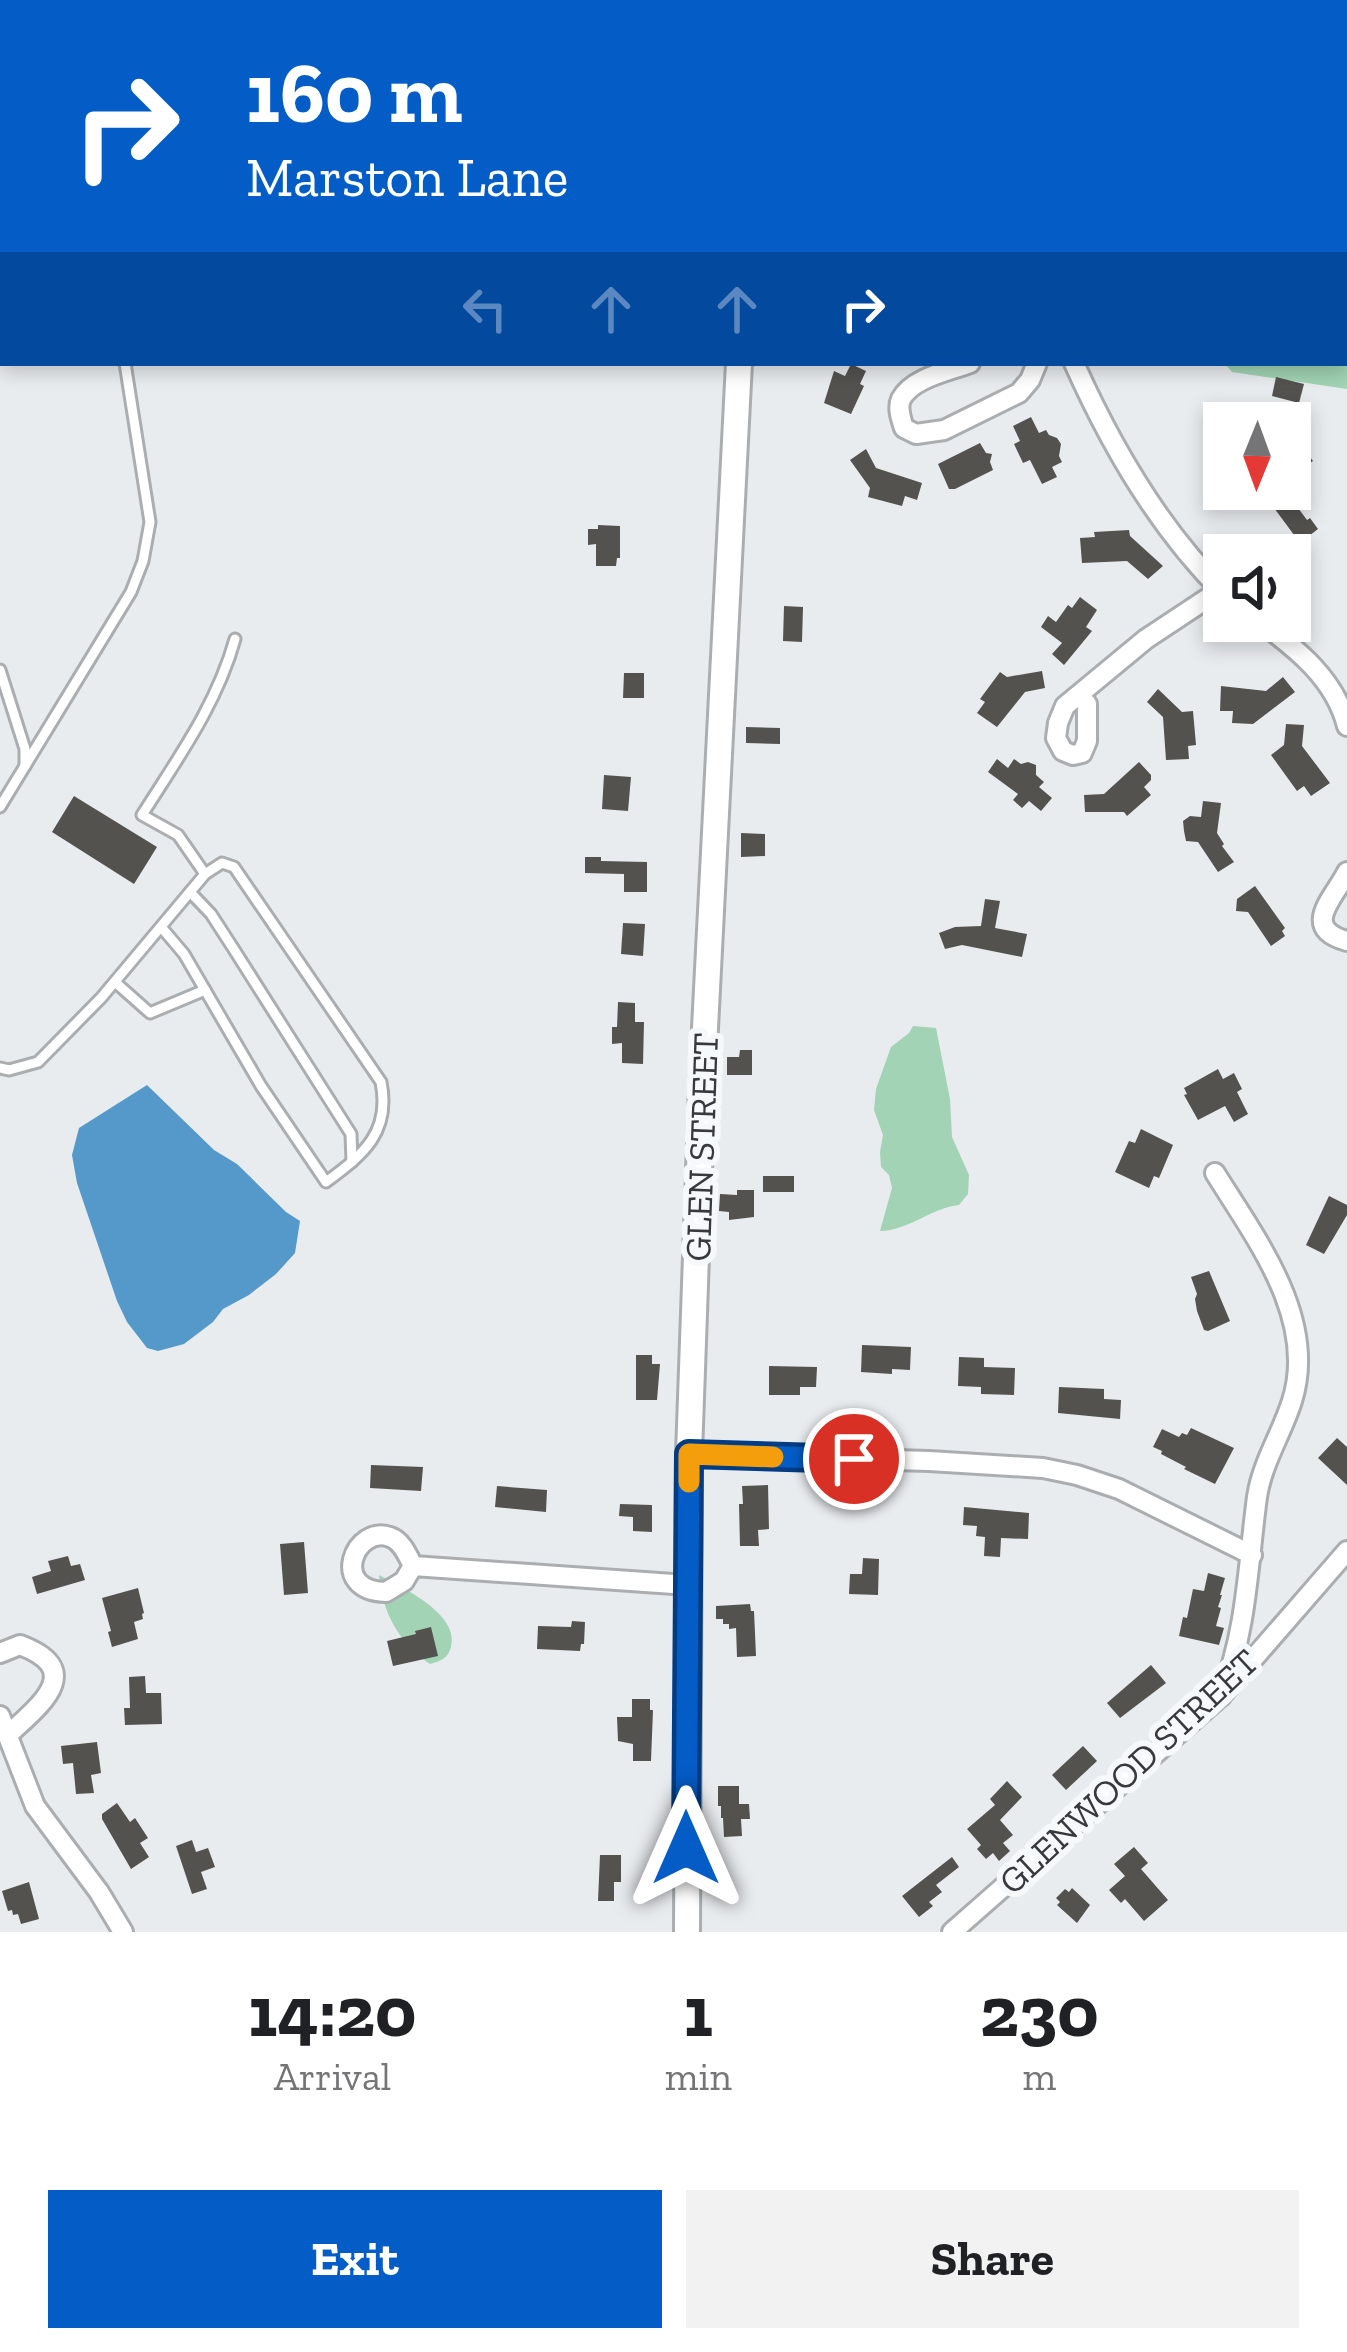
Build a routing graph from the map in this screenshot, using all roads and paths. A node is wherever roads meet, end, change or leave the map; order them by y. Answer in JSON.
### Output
{"nodes":[{"id":1,"x":125,"y":366,"type":"edge"},
{"id":2,"x":739,"y":366,"type":"edge"},
{"id":3,"x":962,"y":366,"type":"edge"},
{"id":4,"x":1036,"y":366,"type":"edge"},
{"id":5,"x":1075,"y":366,"type":"edge"},
{"id":6,"x":1203,"y":571,"type":"edge"},
{"id":7,"x":1203,"y":604,"type":"edge"},
{"id":8,"x":235,"y":639,"type":"dead end"},
{"id":9,"x":1287,"y":642,"type":"edge"},
{"id":10,"x":0,"y":670,"type":"edge"},
{"id":11,"x":1079,"y":695,"type":"dead end"},
{"id":12,"x":1347,"y":727,"type":"edge"},
{"id":13,"x":25,"y":766,"type":"junction"},
{"id":14,"x":0,"y":807,"type":"edge"},
{"id":15,"x":206,"y":874,"type":"junction"},
{"id":16,"x":1346,"y":877,"type":"edge"},
{"id":17,"x":190,"y":892,"type":"junction"},
{"id":18,"x":162,"y":928,"type":"junction"},
{"id":19,"x":1347,"y":941,"type":"edge"},
{"id":20,"x":115,"y":982,"type":"junction"},
{"id":21,"x":205,"y":989,"type":"junction"},
{"id":22,"x":0,"y":1068,"type":"edge"},
{"id":23,"x":352,"y":1162,"type":"junction"},
{"id":24,"x":1215,"y":1173,"type":"dead end"},
{"id":25,"x":689,"y":1454,"type":"junction"},
{"id":26,"x":1347,"y":1551,"type":"edge"},
{"id":27,"x":1252,"y":1555,"type":"junction"},
{"id":28,"x":413,"y":1566,"type":"dead end"},
{"id":29,"x":688,"y":1586,"type":"junction"},
{"id":30,"x":0,"y":1653,"type":"edge"},
{"id":31,"x":1221,"y":1696,"type":"junction"},
{"id":32,"x":4,"y":1725,"type":"edge"},
{"id":33,"x":122,"y":1932,"type":"edge"},
{"id":34,"x":687,"y":1932,"type":"edge"},
{"id":35,"x":952,"y":1932,"type":"edge"}],
"edges":[{"from":1,"to":13,"type":"lane"},
{"from":2,"to":25,"type":"street","name":"GLEN STREET"},
{"from":3,"to":4,"type":"street"},
{"from":5,"to":6,"type":"street"},
{"from":7,"to":11,"type":"street"},
{"from":8,"to":15,"type":"lane"},
{"from":9,"to":12,"type":"street"},
{"from":10,"to":13,"type":"lane"},
{"from":13,"to":14,"type":"lane"},
{"from":15,"to":17,"type":"lane"},
{"from":15,"to":23,"type":"lane"},
{"from":16,"to":19,"type":"street"},
{"from":17,"to":18,"type":"lane"},
{"from":17,"to":23,"type":"lane"},
{"from":18,"to":20,"type":"lane"},
{"from":18,"to":21,"type":"lane"},
{"from":20,"to":21,"type":"lane"},
{"from":20,"to":22,"type":"lane"},
{"from":21,"to":23,"type":"lane"},
{"from":24,"to":27,"type":"street"},
{"from":25,"to":27,"type":"street"},
{"from":25,"to":29,"type":"street","name":"GLEN STREET"},
{"from":26,"to":31,"type":"street","name":"GLENWOOD STREET"},
{"from":27,"to":31,"type":"street"},
{"from":28,"to":29,"type":"street"},
{"from":29,"to":34,"type":"street","name":"GLEN STREET"},
{"from":30,"to":32,"type":"street"},
{"from":31,"to":35,"type":"street","name":"GLENWOOD STREET"},
{"from":32,"to":33,"type":"street"}]}
